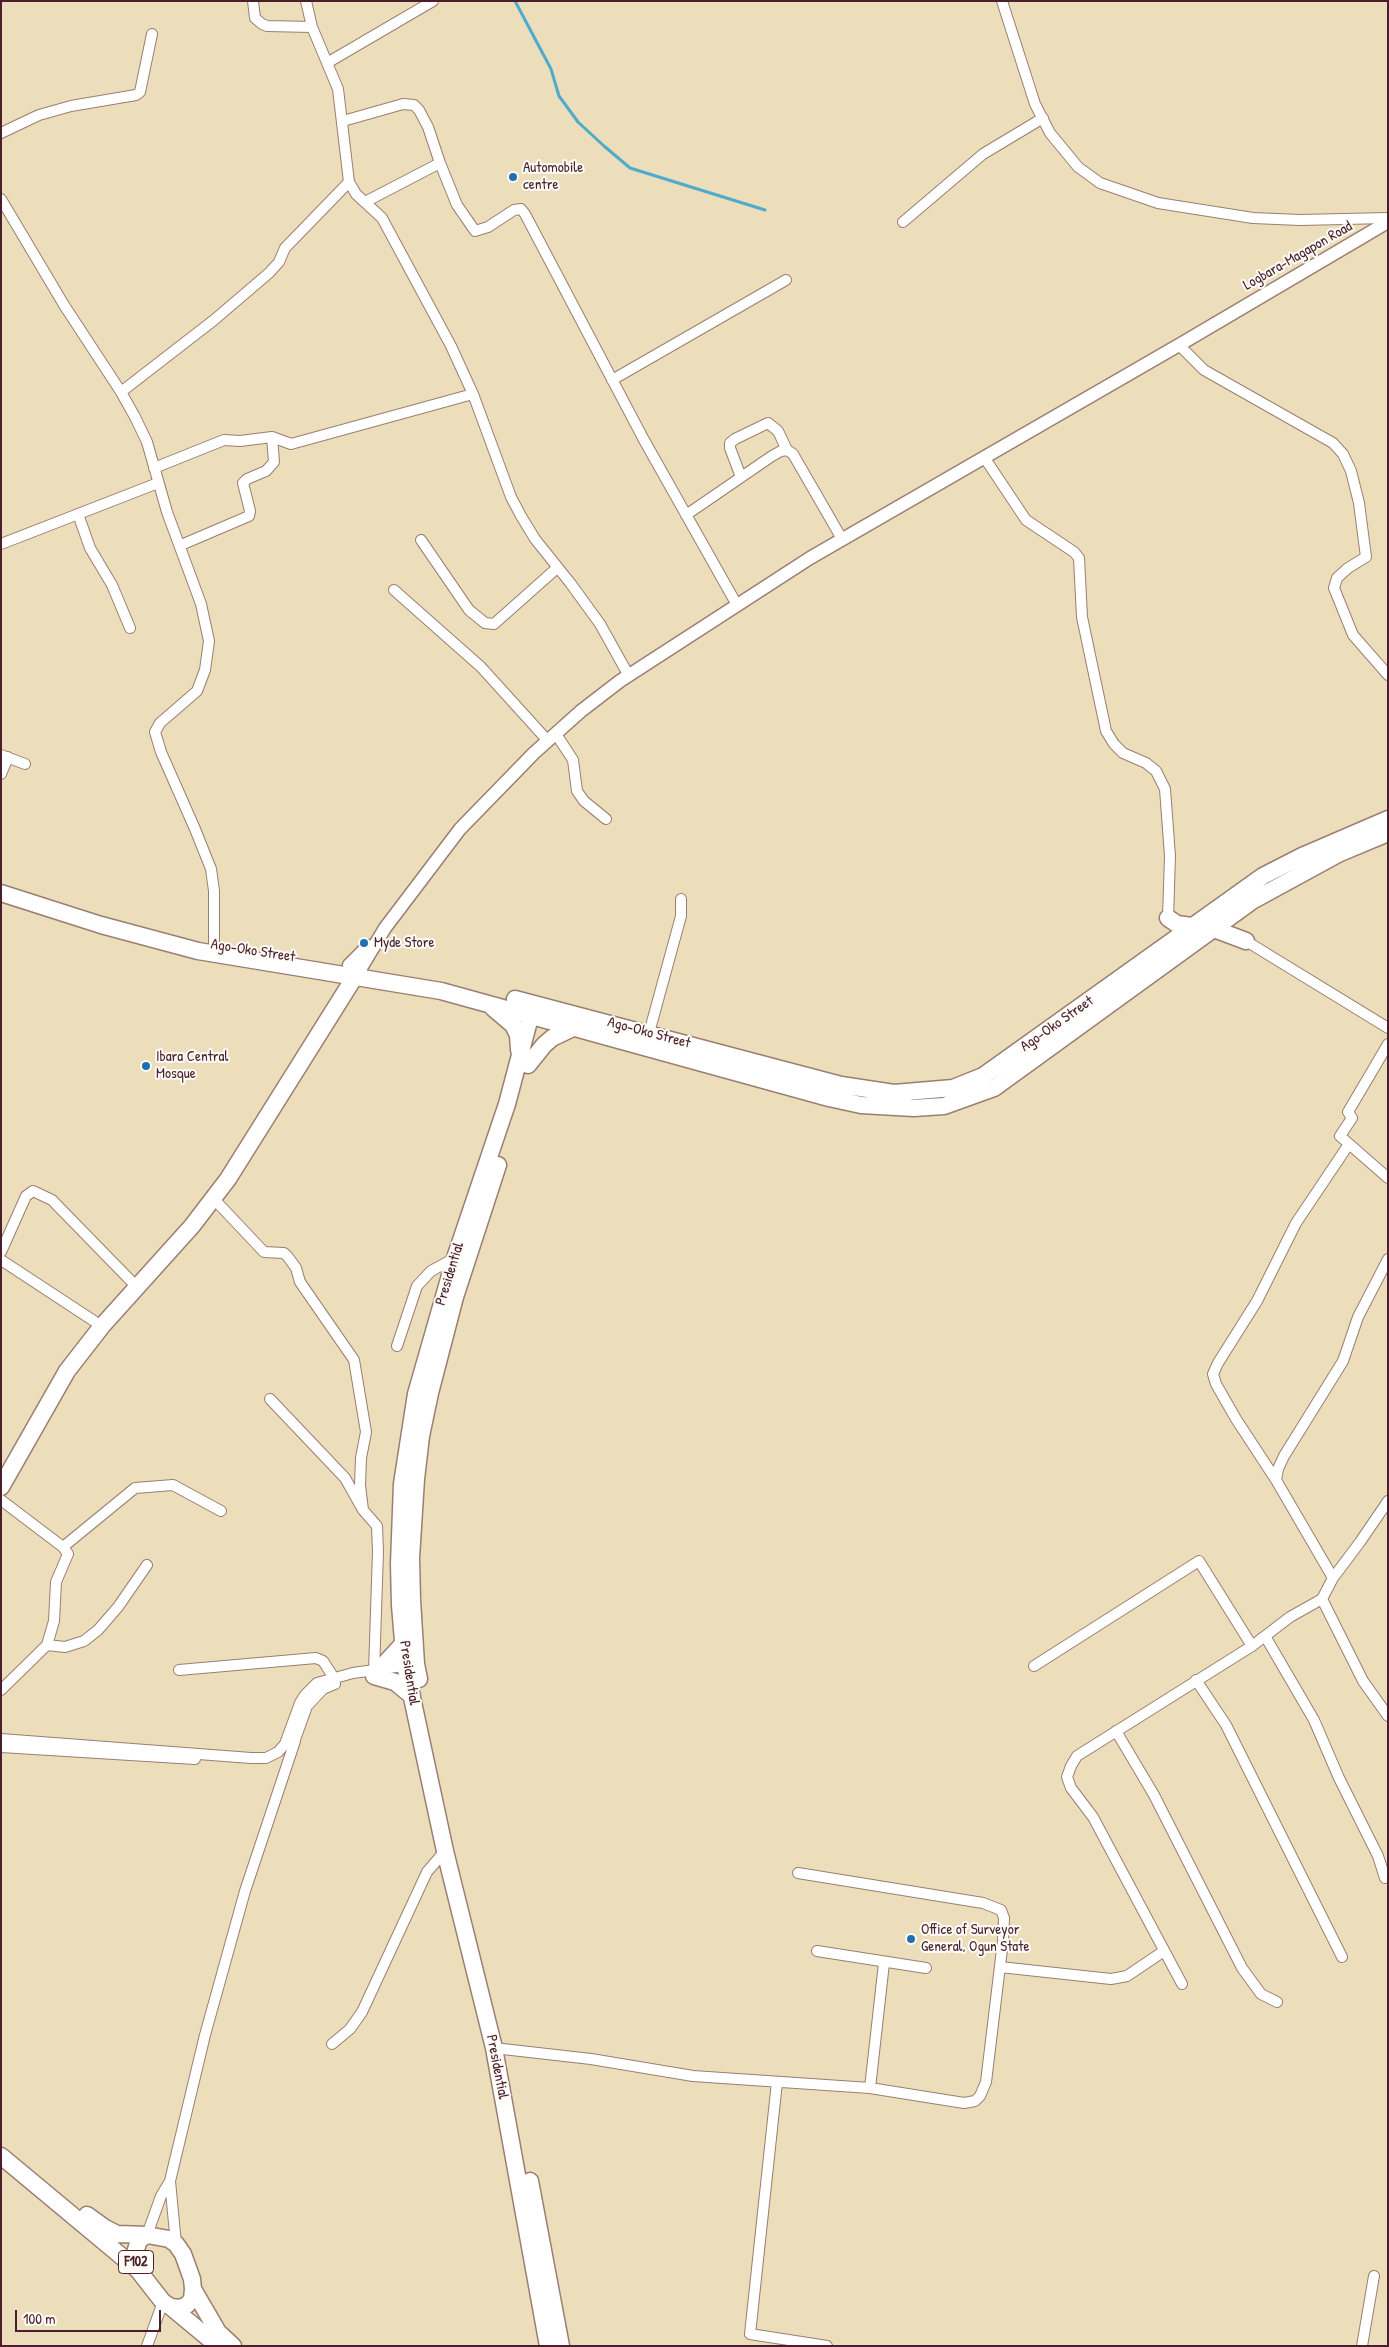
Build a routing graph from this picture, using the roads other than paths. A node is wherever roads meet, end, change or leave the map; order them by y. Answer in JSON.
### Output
{"nodes":[{"id":1,"x":253,"y":1,"type":"edge"},
{"id":2,"x":306,"y":1,"type":"edge"},
{"id":3,"x":433,"y":1,"type":"edge"},
{"id":4,"x":1002,"y":1,"type":"edge"},
{"id":5,"x":312,"y":27,"type":"junction"},
{"id":6,"x":152,"y":34,"type":"dead end"},
{"id":7,"x":328,"y":63,"type":"junction"},
{"id":8,"x":1042,"y":118,"type":"junction"},
{"id":9,"x":343,"y":120,"type":"junction"},
{"id":10,"x":1,"y":133,"type":"edge"},
{"id":11,"x":440,"y":163,"type":"junction"},
{"id":12,"x":349,"y":182,"type":"junction"},
{"id":13,"x":1,"y":198,"type":"edge"},
{"id":14,"x":365,"y":202,"type":"junction"},
{"id":15,"x":1388,"y":220,"type":"edge"},
{"id":16,"x":903,"y":222,"type":"dead end"},
{"id":17,"x":786,"y":280,"type":"dead end"},
{"id":18,"x":1179,"y":345,"type":"junction"},
{"id":19,"x":612,"y":380,"type":"junction"},
{"id":20,"x":122,"y":392,"type":"junction"},
{"id":21,"x":474,"y":394,"type":"junction"},
{"id":22,"x":272,"y":437,"type":"junction"},
{"id":23,"x":787,"y":450,"type":"junction"},
{"id":24,"x":984,"y":457,"type":"junction"},
{"id":25,"x":154,"y":468,"type":"junction"},
{"id":26,"x":741,"y":477,"type":"junction"},
{"id":27,"x":158,"y":483,"type":"junction"},
{"id":28,"x":78,"y":514,"type":"junction"},
{"id":29,"x":686,"y":516,"type":"junction"},
{"id":30,"x":842,"y":539,"type":"junction"},
{"id":31,"x":421,"y":540,"type":"dead end"},
{"id":32,"x":1,"y":544,"type":"edge"},
{"id":33,"x":181,"y":545,"type":"junction"},
{"id":34,"x":557,"y":568,"type":"junction"},
{"id":35,"x":394,"y":590,"type":"dead end"},
{"id":36,"x":737,"y":605,"type":"junction"},
{"id":37,"x":130,"y":628,"type":"dead end"},
{"id":38,"x":1388,"y":675,"type":"edge"},
{"id":39,"x":629,"y":676,"type":"junction"},
{"id":40,"x":552,"y":737,"type":"junction"},
{"id":41,"x":5,"y":756,"type":"edge"},
{"id":42,"x":25,"y":764,"type":"dead end"},
{"id":43,"x":1,"y":774,"type":"edge"},
{"id":44,"x":606,"y":819,"type":"dead end"},
{"id":45,"x":1388,"y":819,"type":"edge"},
{"id":46,"x":1388,"y":832,"type":"edge"},
{"id":47,"x":1267,"y":882,"type":"junction"},
{"id":48,"x":1,"y":885,"type":"edge"},
{"id":49,"x":1,"y":893,"type":"edge"},
{"id":50,"x":681,"y":899,"type":"dead end"},
{"id":51,"x":1245,"y":900,"type":"junction"},
{"id":52,"x":1168,"y":918,"type":"junction"},
{"id":53,"x":1191,"y":926,"type":"junction"},
{"id":54,"x":1214,"y":929,"type":"junction"},
{"id":55,"x":1246,"y":941,"type":"junction"},
{"id":56,"x":1170,"y":942,"type":"junction"},
{"id":57,"x":214,"y":945,"type":"junction"},
{"id":58,"x":352,"y":971,"type":"junction"},
{"id":59,"x":482,"y":1002,"type":"junction"},
{"id":60,"x":537,"y":1010,"type":"junction"},
{"id":61,"x":575,"y":1027,"type":"junction"},
{"id":62,"x":1388,"y":1028,"type":"edge"},
{"id":63,"x":649,"y":1033,"type":"junction"},
{"id":64,"x":1388,"y":1044,"type":"edge"},
{"id":65,"x":524,"y":1064,"type":"junction"},
{"id":66,"x":1349,"y":1144,"type":"junction"},
{"id":67,"x":1388,"y":1178,"type":"edge"},
{"id":68,"x":214,"y":1198,"type":"junction"},
{"id":69,"x":1,"y":1252,"type":"edge"},
{"id":70,"x":455,"y":1258,"type":"junction"},
{"id":71,"x":1388,"y":1259,"type":"edge"},
{"id":72,"x":1,"y":1260,"type":"edge"},
{"id":73,"x":131,"y":1281,"type":"junction"},
{"id":74,"x":94,"y":1321,"type":"junction"},
{"id":75,"x":396,"y":1346,"type":"dead end"},
{"id":76,"x":270,"y":1399,"type":"dead end"},
{"id":77,"x":1,"y":1472,"type":"edge"},
{"id":78,"x":1276,"y":1480,"type":"junction"},
{"id":79,"x":1,"y":1487,"type":"edge"},
{"id":80,"x":1,"y":1500,"type":"edge"},
{"id":81,"x":1388,"y":1501,"type":"edge"},
{"id":82,"x":363,"y":1510,"type":"junction"},
{"id":83,"x":221,"y":1511,"type":"dead end"},
{"id":84,"x":63,"y":1547,"type":"junction"},
{"id":85,"x":147,"y":1565,"type":"dead end"},
{"id":86,"x":1333,"y":1578,"type":"junction"},
{"id":87,"x":1322,"y":1599,"type":"junction"},
{"id":88,"x":1265,"y":1636,"type":"junction"},
{"id":89,"x":403,"y":1644,"type":"junction"},
{"id":90,"x":47,"y":1645,"type":"junction"},
{"id":91,"x":1252,"y":1646,"type":"junction"},
{"id":92,"x":1034,"y":1666,"type":"dead end"},
{"id":93,"x":412,"y":1668,"type":"junction"},
{"id":94,"x":179,"y":1670,"type":"dead end"},
{"id":95,"x":376,"y":1672,"type":"junction"},
{"id":96,"x":334,"y":1678,"type":"junction"},
{"id":97,"x":1196,"y":1680,"type":"junction"},
{"id":98,"x":1,"y":1690,"type":"edge"},
{"id":99,"x":412,"y":1696,"type":"junction"},
{"id":100,"x":1388,"y":1716,"type":"edge"},
{"id":101,"x":1116,"y":1731,"type":"junction"},
{"id":102,"x":1,"y":1739,"type":"edge"},
{"id":103,"x":295,"y":1741,"type":"junction"},
{"id":104,"x":1,"y":1747,"type":"edge"},
{"id":105,"x":445,"y":1850,"type":"junction"},
{"id":106,"x":798,"y":1873,"type":"dead end"},
{"id":107,"x":1386,"y":1878,"type":"dead end"},
{"id":108,"x":817,"y":1951,"type":"dead end"},
{"id":109,"x":1164,"y":1951,"type":"junction"},
{"id":110,"x":1342,"y":1957,"type":"dead end"},
{"id":111,"x":884,"y":1962,"type":"junction"},
{"id":112,"x":1000,"y":1967,"type":"junction"},
{"id":113,"x":926,"y":1968,"type":"dead end"},
{"id":114,"x":1182,"y":1984,"type":"dead end"},
{"id":115,"x":1277,"y":2002,"type":"dead end"},
{"id":116,"x":332,"y":2044,"type":"dead end"},
{"id":117,"x":500,"y":2048,"type":"junction"},
{"id":118,"x":777,"y":2082,"type":"junction"},
{"id":119,"x":870,"y":2088,"type":"junction"},
{"id":120,"x":1,"y":2143,"type":"edge"},
{"id":121,"x":1,"y":2156,"type":"edge"},
{"id":122,"x":170,"y":2181,"type":"junction"},
{"id":123,"x":147,"y":2235,"type":"junction"},
{"id":124,"x":176,"y":2244,"type":"junction"},
{"id":125,"x":138,"y":2270,"type":"junction"},
{"id":126,"x":1374,"y":2276,"type":"dead end"},
{"id":127,"x":193,"y":2290,"type":"junction"},
{"id":128,"x":167,"y":2305,"type":"junction"},
{"id":129,"x":147,"y":2346,"type":"edge"},
{"id":130,"x":218,"y":2346,"type":"edge"},
{"id":131,"x":233,"y":2346,"type":"edge"},
{"id":132,"x":548,"y":2346,"type":"edge"},
{"id":133,"x":561,"y":2346,"type":"edge"},
{"id":134,"x":827,"y":2346,"type":"edge"},
{"id":135,"x":1362,"y":2346,"type":"edge"}],
"edges":[{"from":1,"to":5,"type":"street"},
{"from":2,"to":5,"type":"street"},
{"from":3,"to":7,"type":"street"},
{"from":4,"to":8,"type":"street"},
{"from":5,"to":7,"type":"street"},
{"from":6,"to":10,"type":"street"},
{"from":7,"to":9,"type":"street"},
{"from":8,"to":15,"type":"street"},
{"from":8,"to":16,"type":"street"},
{"from":9,"to":11,"type":"street"},
{"from":9,"to":12,"type":"street"},
{"from":11,"to":14,"type":"street"},
{"from":11,"to":19,"type":"street"},
{"from":12,"to":14,"type":"street"},
{"from":12,"to":20,"type":"street"},
{"from":13,"to":20,"type":"street"},
{"from":14,"to":21,"type":"street"},
{"from":15,"to":18,"type":"street","name":"Logbara-Magapon Road"},
{"from":17,"to":19,"type":"street"},
{"from":18,"to":24,"type":"street","name":"Logbara-Magapon Road"},
{"from":18,"to":38,"type":"street"},
{"from":19,"to":29,"type":"street"},
{"from":20,"to":25,"type":"street"},
{"from":21,"to":22,"type":"street"},
{"from":21,"to":34,"type":"street"},
{"from":22,"to":25,"type":"street"},
{"from":22,"to":33,"type":"street"},
{"from":23,"to":26,"type":"street"},
{"from":23,"to":26,"type":"street"},
{"from":23,"to":30,"type":"street"},
{"from":24,"to":30,"type":"street","name":"Logbara-Magapon Road"},
{"from":24,"to":52,"type":"street"},
{"from":25,"to":27,"type":"street"},
{"from":26,"to":29,"type":"street"},
{"from":27,"to":28,"type":"street"},
{"from":27,"to":33,"type":"street"},
{"from":28,"to":32,"type":"street"},
{"from":28,"to":37,"type":"street"},
{"from":29,"to":36,"type":"street"},
{"from":30,"to":36,"type":"street","name":"Logbara-Magapon Road"},
{"from":31,"to":34,"type":"street"},
{"from":33,"to":57,"type":"street"},
{"from":34,"to":39,"type":"street"},
{"from":35,"to":40,"type":"street"},
{"from":36,"to":39,"type":"street","name":"Logbara-Magapon Road"},
{"from":39,"to":40,"type":"street","name":"Logbara-Magapon Road"},
{"from":40,"to":44,"type":"street"},
{"from":40,"to":58,"type":"street","name":"Logbara-Magapon Road"},
{"from":41,"to":42,"type":"street"},
{"from":41,"to":43,"type":"street"},
{"from":45,"to":47,"type":"main road"},
{"from":46,"to":47,"type":"main road"},
{"from":47,"to":51,"type":"main road"},
{"from":48,"to":57,"type":"main road","name":"Ago-Oko Street"},
{"from":49,"to":58,"type":"main road"},
{"from":50,"to":63,"type":"street"},
{"from":51,"to":53,"type":"main road","name":"Ago-Oko Street"},
{"from":51,"to":54,"type":"main road"},
{"from":51,"to":55,"type":"main road"},
{"from":52,"to":53,"type":"main road"},
{"from":52,"to":56,"type":"main road"},
{"from":53,"to":56,"type":"main road","name":"Ago-Oko Street"},
{"from":54,"to":55,"type":"main road"},
{"from":54,"to":61,"type":"main road"},
{"from":55,"to":62,"type":"street"},
{"from":56,"to":63,"type":"main road","name":"Ago-Oko Street"},
{"from":57,"to":58,"type":"main road","name":"Ago-Oko Street"},
{"from":58,"to":59,"type":"main road"},
{"from":58,"to":60,"type":"main road","name":"Ago-Oko Street"},
{"from":58,"to":68,"type":"main road"},
{"from":58,"to":73,"type":"main road"},
{"from":59,"to":60,"type":"main road"},
{"from":59,"to":65,"type":"main road"},
{"from":60,"to":61,"type":"main road"},
{"from":60,"to":63,"type":"main road","name":"Ago-Oko Street"},
{"from":60,"to":65,"type":"main road","name":"Presidential"},
{"from":61,"to":65,"type":"main road"},
{"from":64,"to":66,"type":"street"},
{"from":65,"to":70,"type":"main road","name":"Presidential"},
{"from":65,"to":93,"type":"main road"},
{"from":66,"to":67,"type":"street"},
{"from":66,"to":78,"type":"street"},
{"from":68,"to":79,"type":"main road"},
{"from":68,"to":82,"type":"street"},
{"from":69,"to":73,"type":"street"},
{"from":70,"to":75,"type":"street"},
{"from":70,"to":89,"type":"main road","name":"Presidential"},
{"from":71,"to":78,"type":"street"},
{"from":72,"to":74,"type":"street"},
{"from":73,"to":74,"type":"main road"},
{"from":74,"to":77,"type":"main road"},
{"from":76,"to":82,"type":"street"},
{"from":78,"to":86,"type":"street"},
{"from":80,"to":84,"type":"street"},
{"from":81,"to":86,"type":"street"},
{"from":82,"to":95,"type":"street"},
{"from":83,"to":84,"type":"street"},
{"from":84,"to":90,"type":"street"},
{"from":85,"to":90,"type":"street"},
{"from":86,"to":87,"type":"street"},
{"from":87,"to":88,"type":"street"},
{"from":87,"to":100,"type":"street"},
{"from":88,"to":91,"type":"street"},
{"from":88,"to":107,"type":"street"},
{"from":89,"to":93,"type":"main road","name":"Presidential"},
{"from":89,"to":95,"type":"main road"},
{"from":90,"to":98,"type":"street"},
{"from":91,"to":92,"type":"street"},
{"from":91,"to":97,"type":"street"},
{"from":93,"to":95,"type":"street"},
{"from":93,"to":99,"type":"main road","name":"Presidential"},
{"from":93,"to":117,"type":"main road"},
{"from":94,"to":96,"type":"street"},
{"from":95,"to":96,"type":"street"},
{"from":95,"to":99,"type":"main road"},
{"from":95,"to":103,"type":"street"},
{"from":96,"to":102,"type":"street"},
{"from":97,"to":101,"type":"street"},
{"from":97,"to":110,"type":"street"},
{"from":99,"to":105,"type":"main road","name":"Presidential"},
{"from":101,"to":109,"type":"street"},
{"from":101,"to":115,"type":"street"},
{"from":103,"to":104,"type":"street"},
{"from":103,"to":122,"type":"street"},
{"from":105,"to":116,"type":"street"},
{"from":105,"to":117,"type":"main road","name":"Presidential"},
{"from":106,"to":112,"type":"street"},
{"from":108,"to":111,"type":"street"},
{"from":109,"to":112,"type":"street"},
{"from":109,"to":114,"type":"street"},
{"from":111,"to":113,"type":"street"},
{"from":111,"to":119,"type":"street"},
{"from":112,"to":119,"type":"street"},
{"from":117,"to":118,"type":"street"},
{"from":117,"to":132,"type":"main road","name":"Presidential"},
{"from":117,"to":133,"type":"main road"},
{"from":118,"to":119,"type":"street"},
{"from":118,"to":134,"type":"street"},
{"from":120,"to":123,"type":"main road","number":"F102"},
{"from":121,"to":125,"type":"main road","number":"F102"},
{"from":122,"to":123,"type":"street"},
{"from":122,"to":124,"type":"street"},
{"from":123,"to":124,"type":"main road","number":"F102"},
{"from":123,"to":125,"type":"main road","number":"F102"},
{"from":124,"to":127,"type":"main road"},
{"from":125,"to":128,"type":"main road","number":"F102"},
{"from":126,"to":135,"type":"street"},
{"from":127,"to":128,"type":"main road"},
{"from":127,"to":131,"type":"main road"},
{"from":128,"to":129,"type":"street"},
{"from":128,"to":130,"type":"main road","number":"F102"}]}
